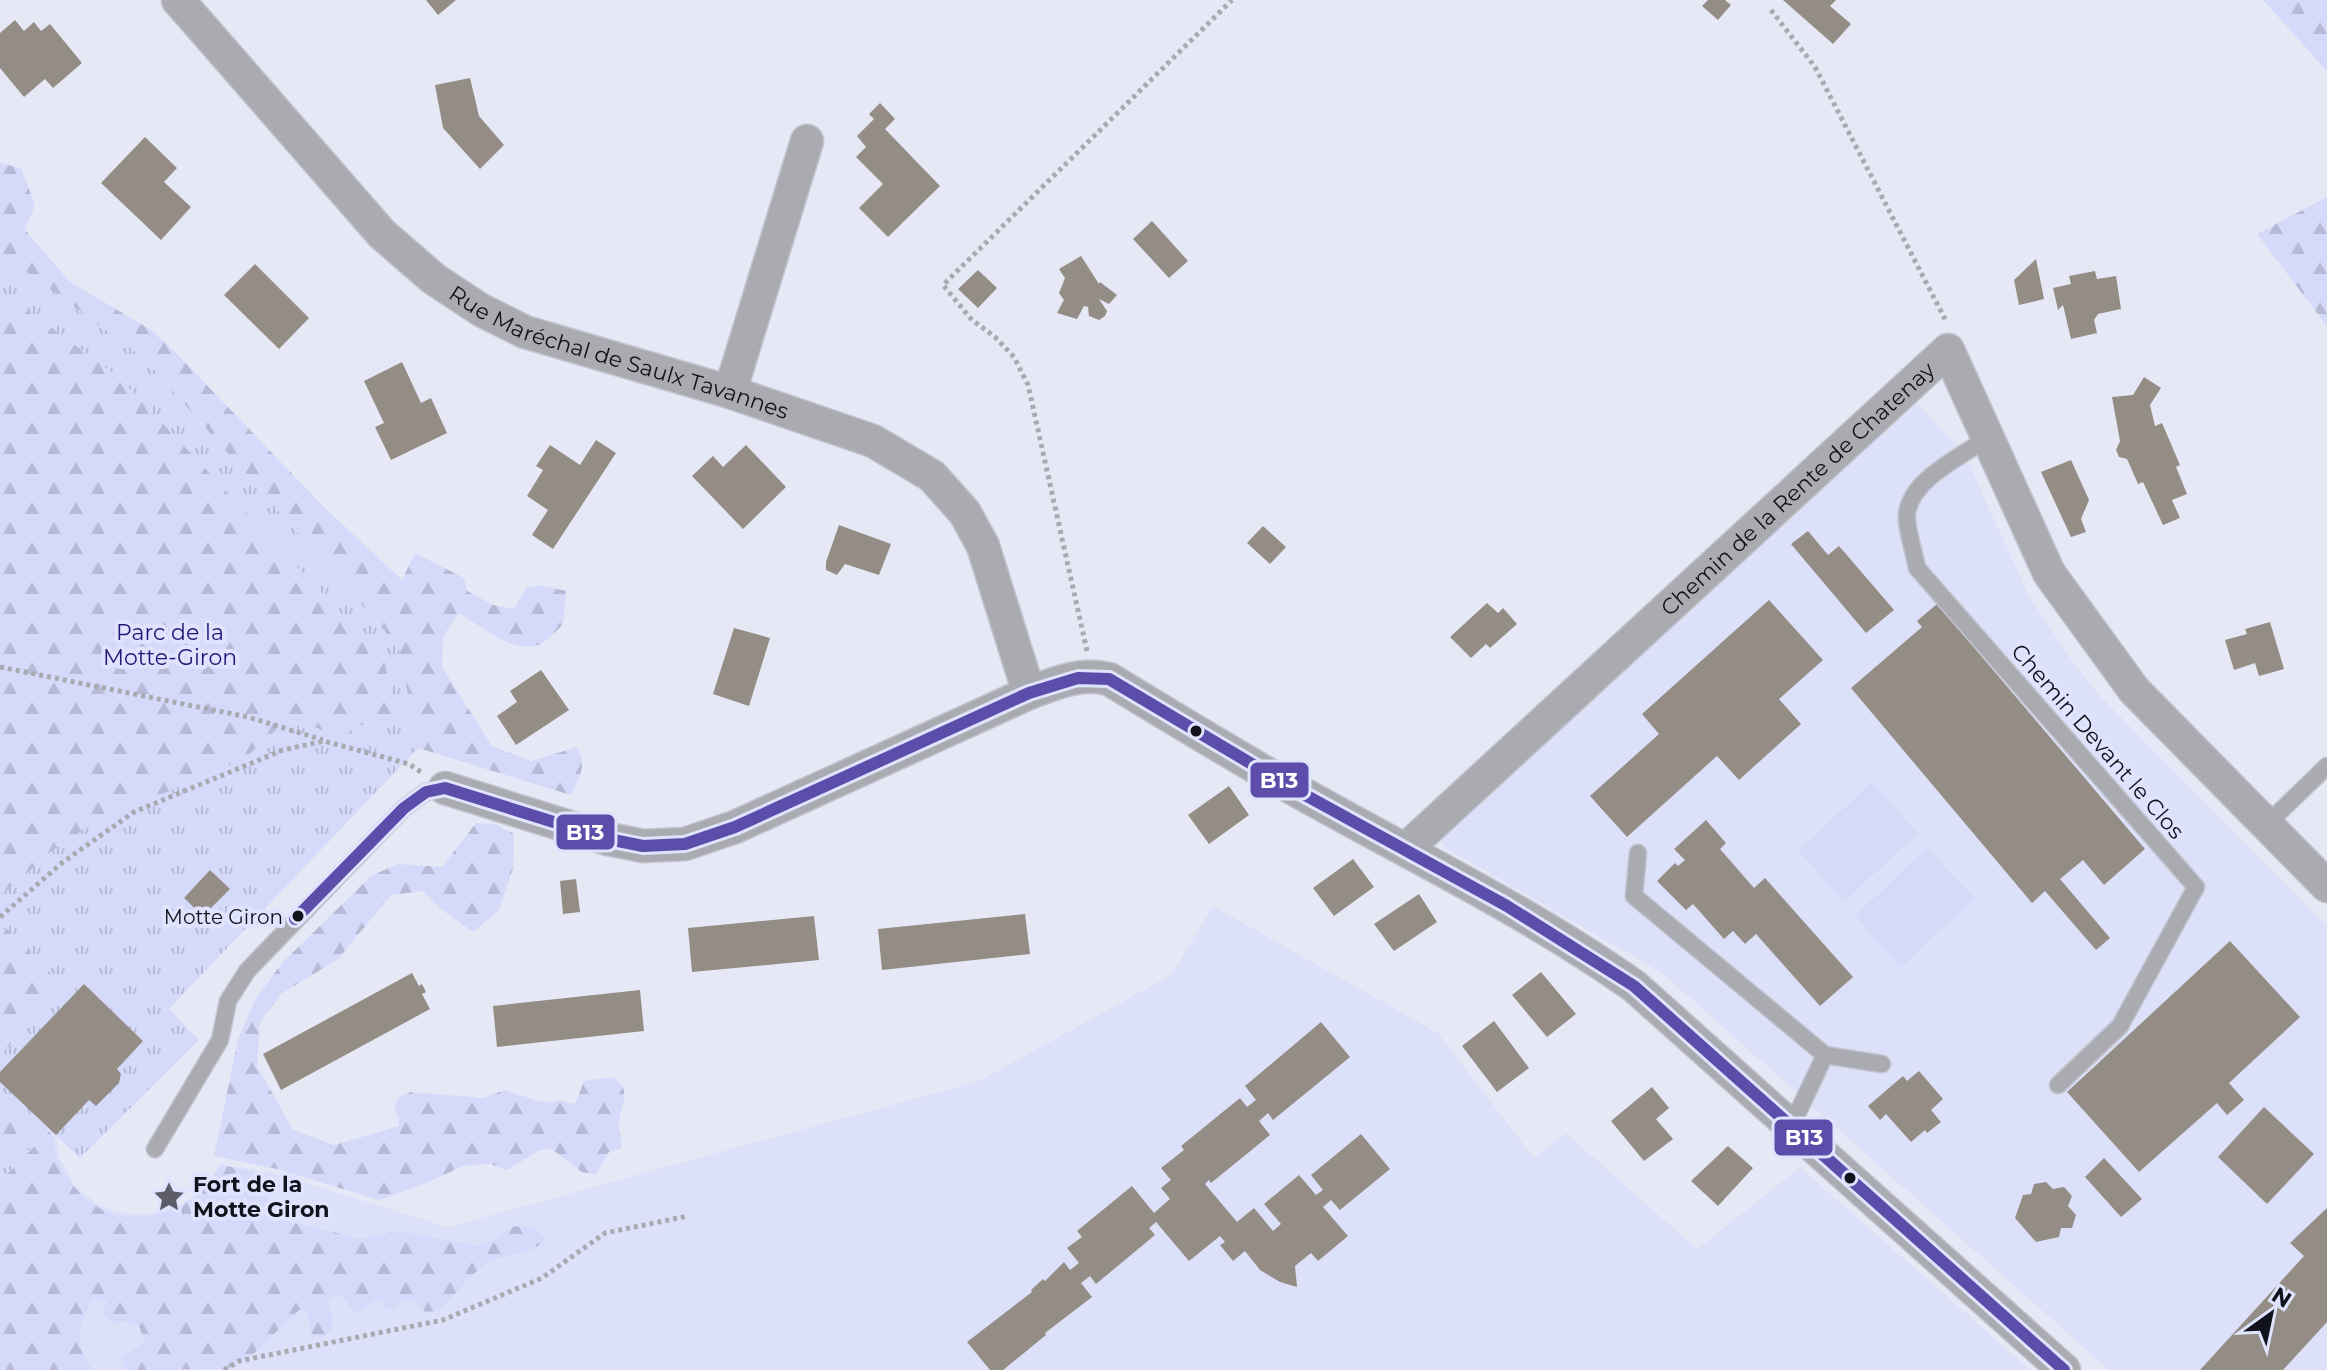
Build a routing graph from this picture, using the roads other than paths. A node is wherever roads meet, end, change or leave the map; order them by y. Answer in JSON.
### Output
{"nodes":[{"id":1,"x":178,"y":0,"type":"edge"},
{"id":2,"x":807,"y":141,"type":"dead end"},
{"id":3,"x":730,"y":392,"type":"junction"},
{"id":4,"x":1987,"y":438,"type":"junction"},
{"id":5,"x":1029,"y":693,"type":"junction"},
{"id":6,"x":2327,"y":766,"type":"edge"},
{"id":7,"x":445,"y":788,"type":"joint"},
{"id":8,"x":2266,"y":825,"type":"junction"},
{"id":9,"x":1406,"y":849,"type":"junction"},
{"id":10,"x":1638,"y":853,"type":"dead end"},
{"id":11,"x":2327,"y":886,"type":"edge"},
{"id":12,"x":1825,"y":1055,"type":"junction"},
{"id":13,"x":1882,"y":1064,"type":"dead end"},
{"id":14,"x":2058,"y":1085,"type":"dead end"},
{"id":15,"x":1791,"y":1127,"type":"junction"},
{"id":16,"x":155,"y":1149,"type":"dead end"},
{"id":17,"x":2064,"y":1370,"type":"edge"}],
"edges":[{"from":1,"to":3,"type":"street","name":"Rue Maréchal de Saulx Tavannes"},
{"from":2,"to":3,"type":"street"},
{"from":3,"to":5,"type":"street","name":"Rue Maréchal de Saulx Tavannes"},
{"from":4,"to":8,"type":"street","name":"Chemin de la Rente de Chatenay"},
{"from":4,"to":9,"type":"street","name":"Chemin de la Rente de Chatenay"},
{"from":4,"to":14,"type":"lane","name":"Chemin Devant le Clos"},
{"from":5,"to":7,"type":"street"},
{"from":5,"to":9,"type":"street"},
{"from":6,"to":8,"type":"lane"},
{"from":7,"to":16,"type":"lane"},
{"from":8,"to":11,"type":"street","name":"Chemin de la Rente de Chatenay"},
{"from":9,"to":15,"type":"street"},
{"from":10,"to":12,"type":"lane"},
{"from":12,"to":13,"type":"lane"},
{"from":12,"to":15,"type":"lane"},
{"from":15,"to":17,"type":"street"}]}
